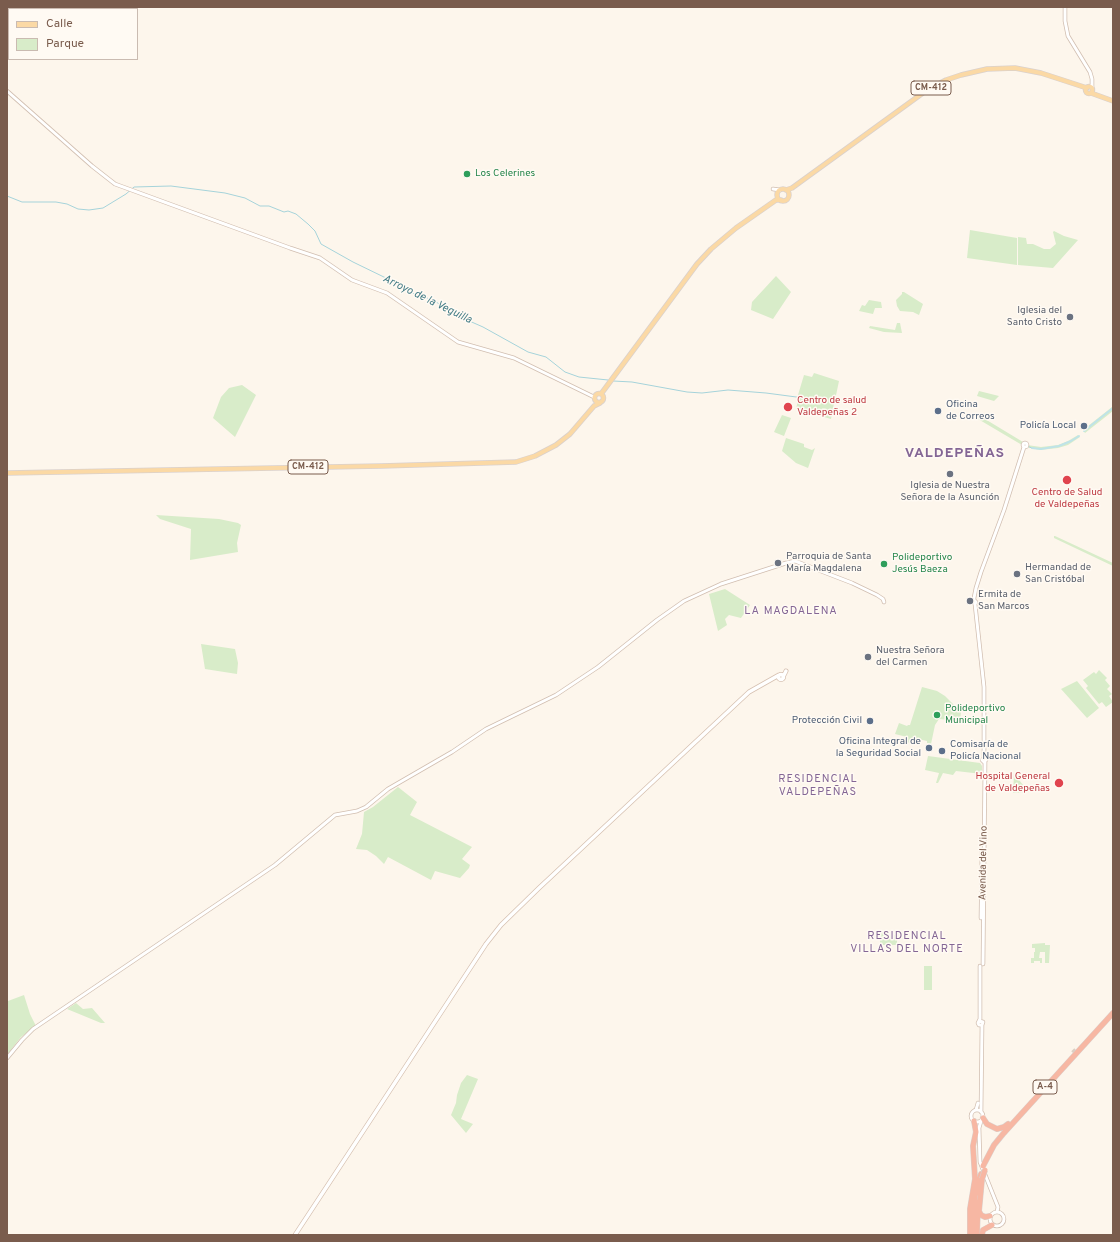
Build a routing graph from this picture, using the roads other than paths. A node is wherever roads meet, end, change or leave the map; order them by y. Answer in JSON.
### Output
{"nodes":[{"id":1,"x":1065,"y":7,"type":"edge"},
{"id":2,"x":1089,"y":90,"type":"junction"},
{"id":3,"x":7,"y":91,"type":"edge"},
{"id":4,"x":1113,"y":101,"type":"edge"},
{"id":5,"x":818,"y":168,"type":"junction"},
{"id":6,"x":786,"y":190,"type":"junction"},
{"id":7,"x":778,"y":193,"type":"junction"},
{"id":8,"x":789,"y":195,"type":"junction"},
{"id":9,"x":783,"y":200,"type":"junction"},
{"id":10,"x":766,"y":207,"type":"junction"},
{"id":11,"x":602,"y":395,"type":"junction"},
{"id":12,"x":595,"y":399,"type":"junction"},
{"id":13,"x":600,"y":403,"type":"junction"},
{"id":14,"x":590,"y":410,"type":"junction"},
{"id":15,"x":1024,"y":447,"type":"dead end"},
{"id":16,"x":7,"y":473,"type":"edge"},
{"id":17,"x":884,"y":602,"type":"dead end"},
{"id":18,"x":786,"y":671,"type":"dead end"},
{"id":19,"x":1113,"y":1010,"type":"edge"},
{"id":20,"x":1113,"y":1013,"type":"edge"},
{"id":21,"x":1113,"y":1017,"type":"edge"},
{"id":22,"x":980,"y":1025,"type":"junction"},
{"id":23,"x":7,"y":1058,"type":"edge"},
{"id":24,"x":976,"y":1110,"type":"junction"},
{"id":25,"x":981,"y":1112,"type":"junction"},
{"id":26,"x":979,"y":1120,"type":"junction"},
{"id":27,"x":983,"y":1172,"type":"junction"},
{"id":28,"x":998,"y":1212,"type":"junction"},
{"id":29,"x":990,"y":1216,"type":"junction"},
{"id":30,"x":992,"y":1225,"type":"junction"},
{"id":31,"x":296,"y":1235,"type":"edge"},
{"id":32,"x":970,"y":1235,"type":"edge"},
{"id":33,"x":973,"y":1235,"type":"edge"},
{"id":34,"x":977,"y":1235,"type":"edge"},
{"id":35,"x":982,"y":1235,"type":"edge"}],
"edges":[{"from":1,"to":2,"type":"street"},
{"from":2,"to":4,"type":"main road","number":"CM-412"},
{"from":2,"to":5,"type":"main road","number":"CM-412"},
{"from":3,"to":12,"type":"street"},
{"from":5,"to":6,"type":"main road","number":"CM-412"},
{"from":5,"to":8,"type":"main road","number":"CM-412"},
{"from":6,"to":7,"type":"main road"},
{"from":6,"to":8,"type":"main road"},
{"from":7,"to":9,"type":"main road"},
{"from":7,"to":10,"type":"main road"},
{"from":8,"to":9,"type":"main road","number":"CM-412"},
{"from":9,"to":10,"type":"main road"},
{"from":10,"to":11,"type":"main road"},
{"from":11,"to":12,"type":"main road"},
{"from":11,"to":13,"type":"main road"},
{"from":12,"to":13,"type":"main road"},
{"from":12,"to":14,"type":"main road","number":"CM-412"},
{"from":13,"to":14,"type":"main road","number":"CM-412"},
{"from":14,"to":16,"type":"main road","number":"CM-412"},
{"from":15,"to":22,"type":"street","name":"Avenida del Vino"},
{"from":17,"to":23,"type":"street"},
{"from":18,"to":31,"type":"main road"},
{"from":19,"to":26,"type":"highway"},
{"from":20,"to":27,"type":"highway","number":"A-4"},
{"from":21,"to":27,"type":"highway","number":"A-4"},
{"from":22,"to":24,"type":"street"},
{"from":22,"to":25,"type":"street"},
{"from":24,"to":25,"type":"street"},
{"from":24,"to":26,"type":"street"},
{"from":25,"to":26,"type":"street"},
{"from":26,"to":28,"type":"street"},
{"from":26,"to":32,"type":"highway"},
{"from":27,"to":29,"type":"highway"},
{"from":27,"to":33,"type":"highway","number":"A-4"},
{"from":27,"to":34,"type":"highway","number":"A-4"},
{"from":28,"to":29,"type":"street"},
{"from":28,"to":30,"type":"street"},
{"from":29,"to":30,"type":"street"},
{"from":30,"to":35,"type":"highway"}]}
